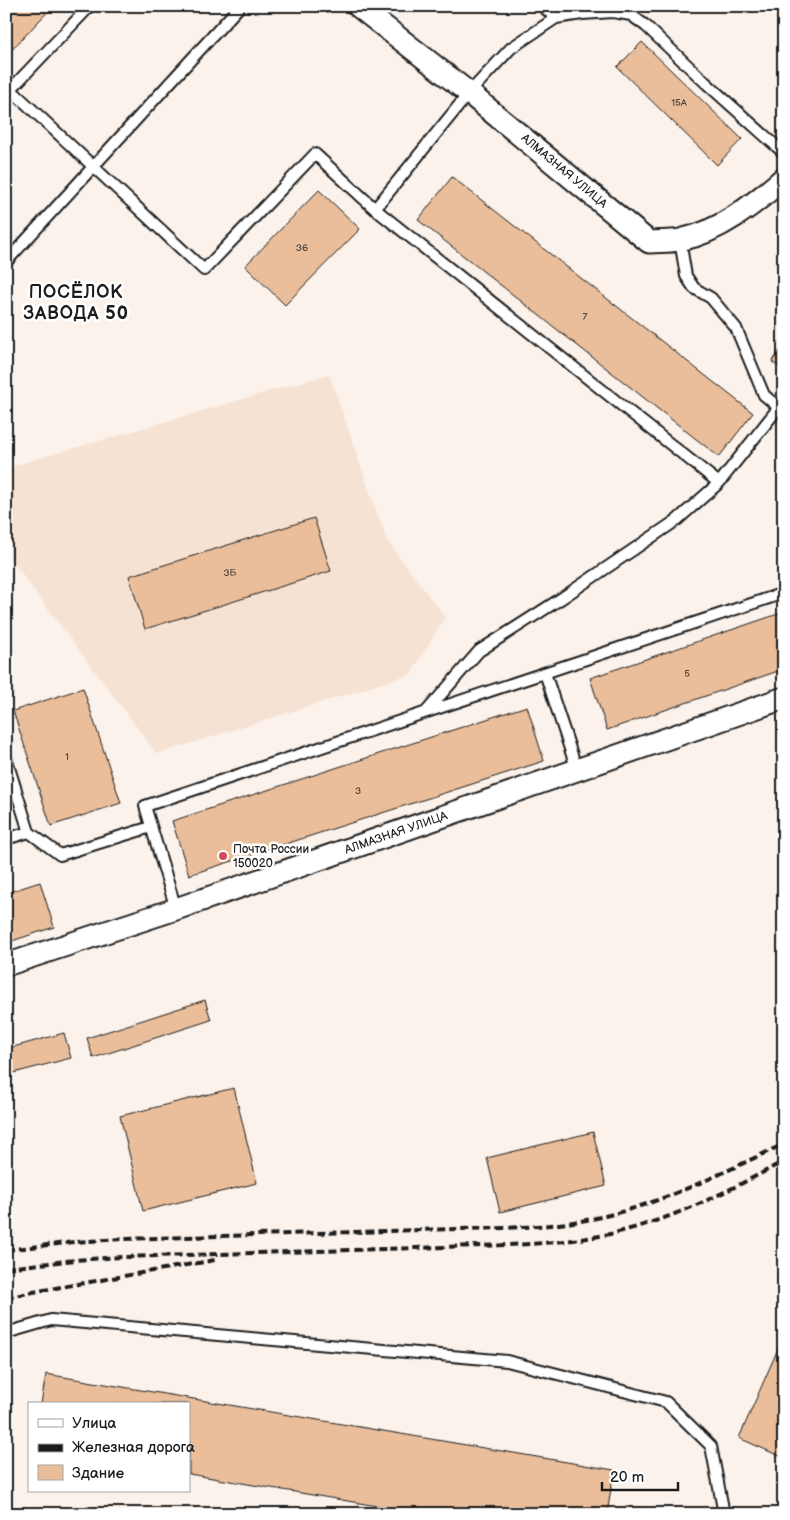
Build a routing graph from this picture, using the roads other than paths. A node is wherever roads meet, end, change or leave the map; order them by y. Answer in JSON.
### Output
{"nodes":[{"id":1,"x":90,"y":6,"type":"edge"},
{"id":2,"x":240,"y":6,"type":"edge"},
{"id":3,"x":358,"y":6,"type":"edge"},
{"id":4,"x":542,"y":6,"type":"edge"},
{"id":5,"x":556,"y":18,"type":"junction"},
{"id":6,"x":9,"y":87,"type":"edge"},
{"id":7,"x":469,"y":93,"type":"junction"},
{"id":8,"x":784,"y":153,"type":"edge"},
{"id":9,"x":94,"y":166,"type":"junction"},
{"id":10,"x":784,"y":178,"type":"edge"},
{"id":11,"x":375,"y":209,"type":"junction"},
{"id":12,"x":680,"y":240,"type":"junction"},
{"id":13,"x":6,"y":262,"type":"edge"},
{"id":14,"x":781,"y":409,"type":"edge"},
{"id":15,"x":719,"y":483,"type":"junction"},
{"id":16,"x":784,"y":593,"type":"edge"},
{"id":17,"x":545,"y":672,"type":"junction"},
{"id":18,"x":784,"y":698,"type":"edge"},
{"id":19,"x":426,"y":712,"type":"junction"},
{"id":20,"x":6,"y":758,"type":"edge"},
{"id":21,"x":577,"y":770,"type":"junction"},
{"id":22,"x":151,"y":827,"type":"junction"},
{"id":23,"x":29,"y":832,"type":"junction"},
{"id":24,"x":6,"y":839,"type":"edge"},
{"id":25,"x":176,"y":909,"type":"junction"},
{"id":26,"x":6,"y":965,"type":"edge"},
{"id":27,"x":6,"y":1333,"type":"edge"},
{"id":28,"x":724,"y":1514,"type":"edge"}],
"edges":[{"from":1,"to":6,"type":"lane"},
{"from":2,"to":9,"type":"lane"},
{"from":3,"to":7,"type":"street","name":"АЛМАЗНАЯ УЛИЦА"},
{"from":4,"to":5,"type":"lane"},
{"from":5,"to":7,"type":"lane"},
{"from":5,"to":8,"type":"lane"},
{"from":6,"to":9,"type":"lane"},
{"from":7,"to":11,"type":"lane"},
{"from":7,"to":12,"type":"street","name":"АЛМАЗНАЯ УЛИЦА"},
{"from":9,"to":11,"type":"lane"},
{"from":9,"to":13,"type":"lane"},
{"from":10,"to":12,"type":"street","name":"АЛМАЗНАЯ УЛИЦА"},
{"from":11,"to":15,"type":"lane"},
{"from":12,"to":14,"type":"lane"},
{"from":14,"to":15,"type":"lane"},
{"from":15,"to":19,"type":"lane"},
{"from":16,"to":17,"type":"lane"},
{"from":17,"to":19,"type":"lane"},
{"from":17,"to":21,"type":"lane"},
{"from":18,"to":21,"type":"street","name":"АЛМАЗНАЯ УЛИЦА"},
{"from":19,"to":22,"type":"lane"},
{"from":20,"to":23,"type":"lane"},
{"from":21,"to":25,"type":"street","name":"АЛМАЗНАЯ УЛИЦА"},
{"from":22,"to":23,"type":"lane"},
{"from":22,"to":25,"type":"lane"},
{"from":23,"to":24,"type":"lane"},
{"from":25,"to":26,"type":"street","name":"АЛМАЗНАЯ УЛИЦА"},
{"from":27,"to":28,"type":"lane"}]}
